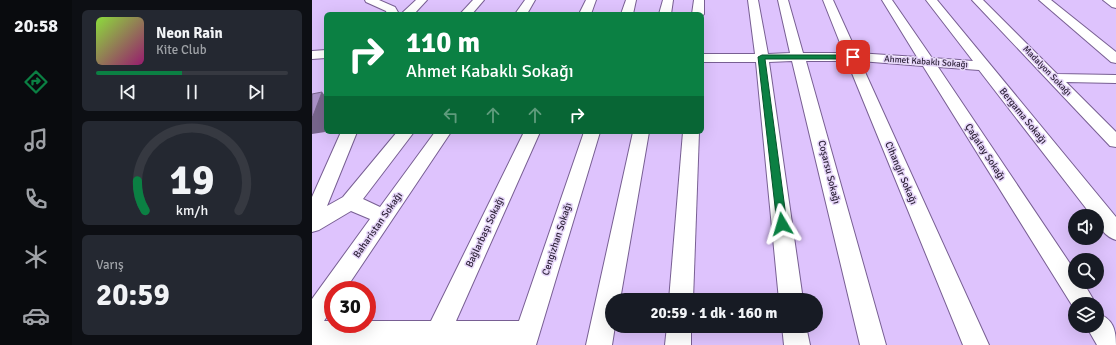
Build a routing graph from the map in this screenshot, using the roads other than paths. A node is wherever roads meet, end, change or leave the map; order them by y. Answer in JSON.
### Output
{"nodes":[{"id":1,"x":370,"y":0,"type":"edge"},
{"id":2,"x":422,"y":0,"type":"edge"},
{"id":3,"x":479,"y":0,"type":"edge"},
{"id":4,"x":530,"y":0,"type":"edge"},
{"id":5,"x":591,"y":0,"type":"edge"},
{"id":6,"x":631,"y":0,"type":"edge"},
{"id":7,"x":668,"y":0,"type":"edge"},
{"id":8,"x":699,"y":0,"type":"edge"},
{"id":9,"x":753,"y":0,"type":"edge"},
{"id":10,"x":784,"y":0,"type":"edge"},
{"id":11,"x":828,"y":0,"type":"edge"},
{"id":12,"x":887,"y":0,"type":"edge"},
{"id":13,"x":931,"y":0,"type":"edge"},
{"id":14,"x":978,"y":0,"type":"edge"},
{"id":15,"x":1044,"y":0,"type":"edge"},
{"id":16,"x":1108,"y":0,"type":"edge"},
{"id":17,"x":1116,"y":5,"type":"edge"},
{"id":18,"x":392,"y":12,"type":"edge"},
{"id":19,"x":409,"y":12,"type":"edge"},
{"id":20,"x":468,"y":12,"type":"edge"},
{"id":21,"x":522,"y":12,"type":"edge"},
{"id":22,"x":586,"y":12,"type":"edge"},
{"id":23,"x":628,"y":12,"type":"edge"},
{"id":24,"x":665,"y":12,"type":"edge"},
{"id":25,"x":698,"y":12,"type":"edge"},
{"id":26,"x":312,"y":54,"type":"edge"},
{"id":27,"x":324,"y":54,"type":"edge"},
{"id":28,"x":762,"y":57,"type":"junction"},
{"id":29,"x":799,"y":57,"type":"junction"},
{"id":30,"x":853,"y":57,"type":"junction"},
{"id":31,"x":704,"y":58,"type":"edge"},
{"id":32,"x":1116,"y":59,"type":"edge"},
{"id":33,"x":926,"y":62,"type":"junction"},
{"id":34,"x":982,"y":66,"type":"junction"},
{"id":35,"x":1053,"y":78,"type":"junction"},
{"id":36,"x":1116,"y":79,"type":"edge"},
{"id":37,"x":348,"y":134,"type":"edge"},
{"id":38,"x":404,"y":134,"type":"edge"},
{"id":39,"x":443,"y":134,"type":"edge"},
{"id":40,"x":531,"y":134,"type":"edge"},
{"id":41,"x":591,"y":134,"type":"edge"},
{"id":42,"x":642,"y":134,"type":"edge"},
{"id":43,"x":691,"y":134,"type":"edge"},
{"id":44,"x":1116,"y":142,"type":"edge"},
{"id":45,"x":350,"y":202,"type":"junction"},
{"id":46,"x":384,"y":217,"type":"junction"},
{"id":47,"x":312,"y":219,"type":"edge"},
{"id":48,"x":312,"y":224,"type":"edge"},
{"id":49,"x":1116,"y":232,"type":"edge"},
{"id":50,"x":681,"y":293,"type":"edge"},
{"id":51,"x":790,"y":293,"type":"edge"},
{"id":52,"x":1079,"y":297,"type":"edge"},
{"id":53,"x":312,"y":318,"type":"edge"},
{"id":54,"x":312,"y":333,"type":"edge"},
{"id":55,"x":438,"y":333,"type":"junction"},
{"id":56,"x":679,"y":333,"type":"edge"},
{"id":57,"x":795,"y":333,"type":"edge"},
{"id":58,"x":1103,"y":333,"type":"edge"},
{"id":59,"x":525,"y":339,"type":"edge"},
{"id":60,"x":599,"y":345,"type":"edge"},
{"id":61,"x":678,"y":345,"type":"edge"},
{"id":62,"x":796,"y":345,"type":"edge"},
{"id":63,"x":873,"y":345,"type":"edge"},
{"id":64,"x":976,"y":345,"type":"edge"},
{"id":65,"x":1110,"y":345,"type":"edge"}],
"edges":[{"from":1,"to":18,"type":"street"},
{"from":2,"to":19,"type":"street"},
{"from":3,"to":20,"type":"street"},
{"from":4,"to":21,"type":"street"},
{"from":5,"to":22,"type":"street"},
{"from":6,"to":23,"type":"street"},
{"from":7,"to":24,"type":"street"},
{"from":8,"to":25,"type":"street"},
{"from":9,"to":28,"type":"street"},
{"from":10,"to":29,"type":"street","name":"Coşarsu Sokağı"},
{"from":11,"to":30,"type":"street","name":"Cihangir Sokağı"},
{"from":12,"to":33,"type":"street","name":"Çağatay Sokağı"},
{"from":13,"to":34,"type":"street","name":"Bergama Sokağı"},
{"from":14,"to":35,"type":"street","name":"Madalyon Sokağı"},
{"from":15,"to":32,"type":"street"},
{"from":16,"to":17,"type":"street"},
{"from":26,"to":27,"type":"street"},
{"from":28,"to":29,"type":"street","name":"Ahmet Kabaklı Sokağı"},
{"from":28,"to":31,"type":"street","name":"Ahmet Kabaklı Sokağı"},
{"from":28,"to":51,"type":"street"},
{"from":29,"to":30,"type":"street","name":"Ahmet Kabaklı Sokağı"},
{"from":29,"to":63,"type":"street","name":"Coşarsu Sokağı"},
{"from":30,"to":33,"type":"street","name":"Ahmet Kabaklı Sokağı"},
{"from":30,"to":64,"type":"street","name":"Cihangir Sokağı"},
{"from":33,"to":34,"type":"street","name":"Ahmet Kabaklı Sokağı"},
{"from":33,"to":52,"type":"street","name":"Çağatay Sokağı"},
{"from":34,"to":49,"type":"street","name":"Bergama Sokağı"},
{"from":35,"to":36,"type":"street"},
{"from":35,"to":44,"type":"street","name":"Madalyon Sokağı"},
{"from":37,"to":47,"type":"street"},
{"from":38,"to":45,"type":"street"},
{"from":39,"to":46,"type":"street","name":"Baharistan Sokağı"},
{"from":40,"to":55,"type":"street","name":"Bağlarbaşı Sokağı"},
{"from":41,"to":59,"type":"street","name":"Cengizhan Sokağı"},
{"from":42,"to":60,"type":"street"},
{"from":43,"to":50,"type":"street"},
{"from":45,"to":46,"type":"street"},
{"from":45,"to":48,"type":"street"},
{"from":46,"to":53,"type":"street","name":"Baharistan Sokağı"},
{"from":54,"to":55,"type":"street"},
{"from":55,"to":59,"type":"street"},
{"from":56,"to":61,"type":"street"},
{"from":57,"to":62,"type":"street"},
{"from":58,"to":65,"type":"street"}]}
